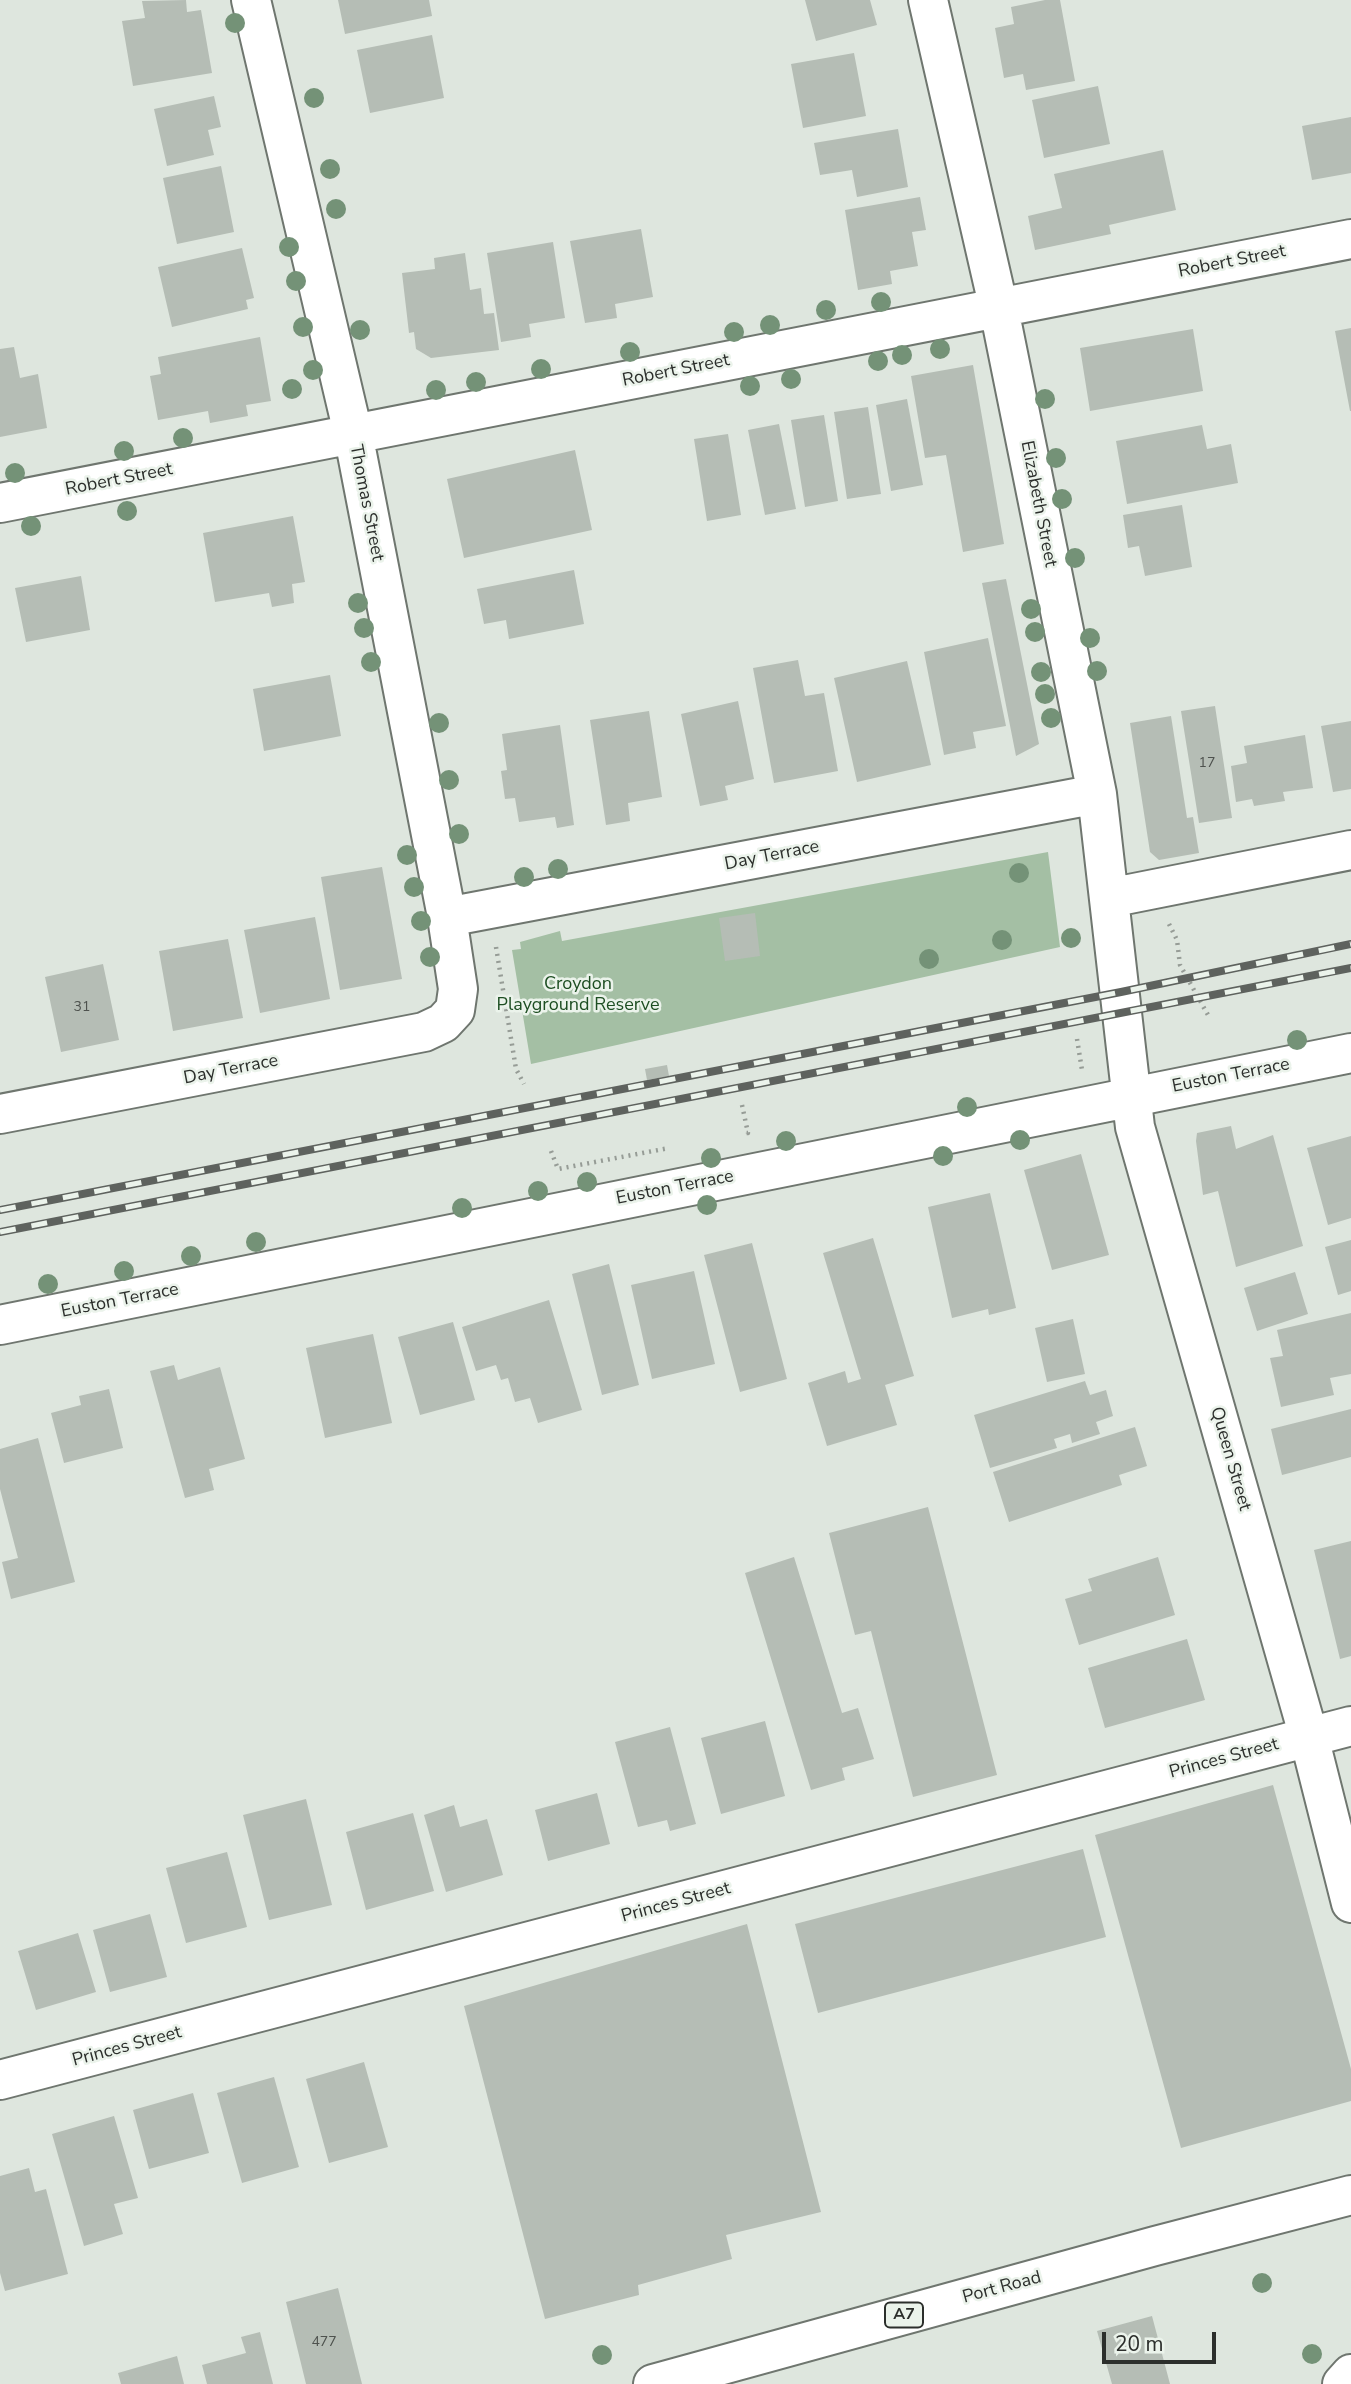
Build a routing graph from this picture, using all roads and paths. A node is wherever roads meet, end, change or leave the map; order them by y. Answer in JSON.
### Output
{"nodes":[{"id":1,"x":251,"y":0,"type":"edge"},
{"id":2,"x":928,"y":0,"type":"edge"},
{"id":3,"x":1351,"y":239,"type":"edge"},
{"id":4,"x":999,"y":309,"type":"junction"},
{"id":5,"x":353,"y":433,"type":"junction"},
{"id":6,"x":0,"y":503,"type":"edge"},
{"id":7,"x":1097,"y":794,"type":"junction"},
{"id":8,"x":1351,"y":850,"type":"edge"},
{"id":9,"x":1109,"y":898,"type":"junction"},
{"id":10,"x":1163,"y":914,"type":"dead end"},
{"id":11,"x":447,"y":917,"type":"junction"},
{"id":12,"x":496,"y":950,"type":"dead end"},
{"id":13,"x":455,"y":1010,"type":"joint"},
{"id":14,"x":1123,"y":1013,"type":"joint"},
{"id":15,"x":1208,"y":1016,"type":"dead end"},
{"id":16,"x":1077,"y":1040,"type":"dead end"},
{"id":17,"x":1351,"y":1053,"type":"edge"},
{"id":18,"x":1083,"y":1080,"type":"dead end"},
{"id":19,"x":524,"y":1084,"type":"dead end"},
{"id":20,"x":1132,"y":1095,"type":"junction"},
{"id":21,"x":742,"y":1105,"type":"dead end"},
{"id":22,"x":0,"y":1114,"type":"edge"},
{"id":23,"x":734,"y":1135,"type":"dead end"},
{"id":24,"x":680,"y":1145,"type":"dead end"},
{"id":25,"x":551,"y":1151,"type":"dead end"},
{"id":26,"x":0,"y":1325,"type":"edge"},
{"id":27,"x":1351,"y":1726,"type":"edge"},
{"id":28,"x":1309,"y":1737,"type":"junction"},
{"id":29,"x":1351,"y":1903,"type":"edge"},
{"id":30,"x":0,"y":2080,"type":"edge"},
{"id":31,"x":1351,"y":2195,"type":"edge"},
{"id":32,"x":1351,"y":2374,"type":"edge"},
{"id":33,"x":653,"y":2384,"type":"edge"},
{"id":34,"x":1342,"y":2384,"type":"edge"}],
"edges":[{"from":1,"to":5,"type":"main road","name":"Thomas Street"},
{"from":2,"to":4,"type":"main road","name":"Elizabeth Street"},
{"from":3,"to":4,"type":"main road","name":"Robert Street"},
{"from":4,"to":5,"type":"main road","name":"Robert Street"},
{"from":4,"to":7,"type":"main road","name":"Elizabeth Street"},
{"from":5,"to":6,"type":"main road","name":"Robert Street"},
{"from":5,"to":11,"type":"main road","name":"Thomas Street"},
{"from":7,"to":9,"type":"main road","name":"Elizabeth Street"},
{"from":7,"to":11,"type":"main road","name":"Day Terrace"},
{"from":8,"to":9,"type":"main road"},
{"from":9,"to":14,"type":"main road","name":"Elizabeth Street"},
{"from":10,"to":15,"type":"path"},
{"from":11,"to":13,"type":"main road","name":"Thomas Street"},
{"from":12,"to":19,"type":"path"},
{"from":13,"to":22,"type":"main road","name":"Day Terrace"},
{"from":14,"to":20,"type":"main road","name":"Queen Street"},
{"from":16,"to":18,"type":"path"},
{"from":17,"to":20,"type":"main road","name":"Euston Terrace"},
{"from":20,"to":26,"type":"main road","name":"Euston Terrace"},
{"from":20,"to":28,"type":"main road","name":"Queen Street"},
{"from":21,"to":23,"type":"path"},
{"from":24,"to":25,"type":"path"},
{"from":27,"to":28,"type":"main road","name":"Princes Street"},
{"from":28,"to":29,"type":"main road","name":"Queen Street"},
{"from":28,"to":30,"type":"main road","name":"Princes Street"},
{"from":31,"to":33,"type":"main road","name":"Port Road","number":"A7"},
{"from":32,"to":34,"type":"main road"}]}
